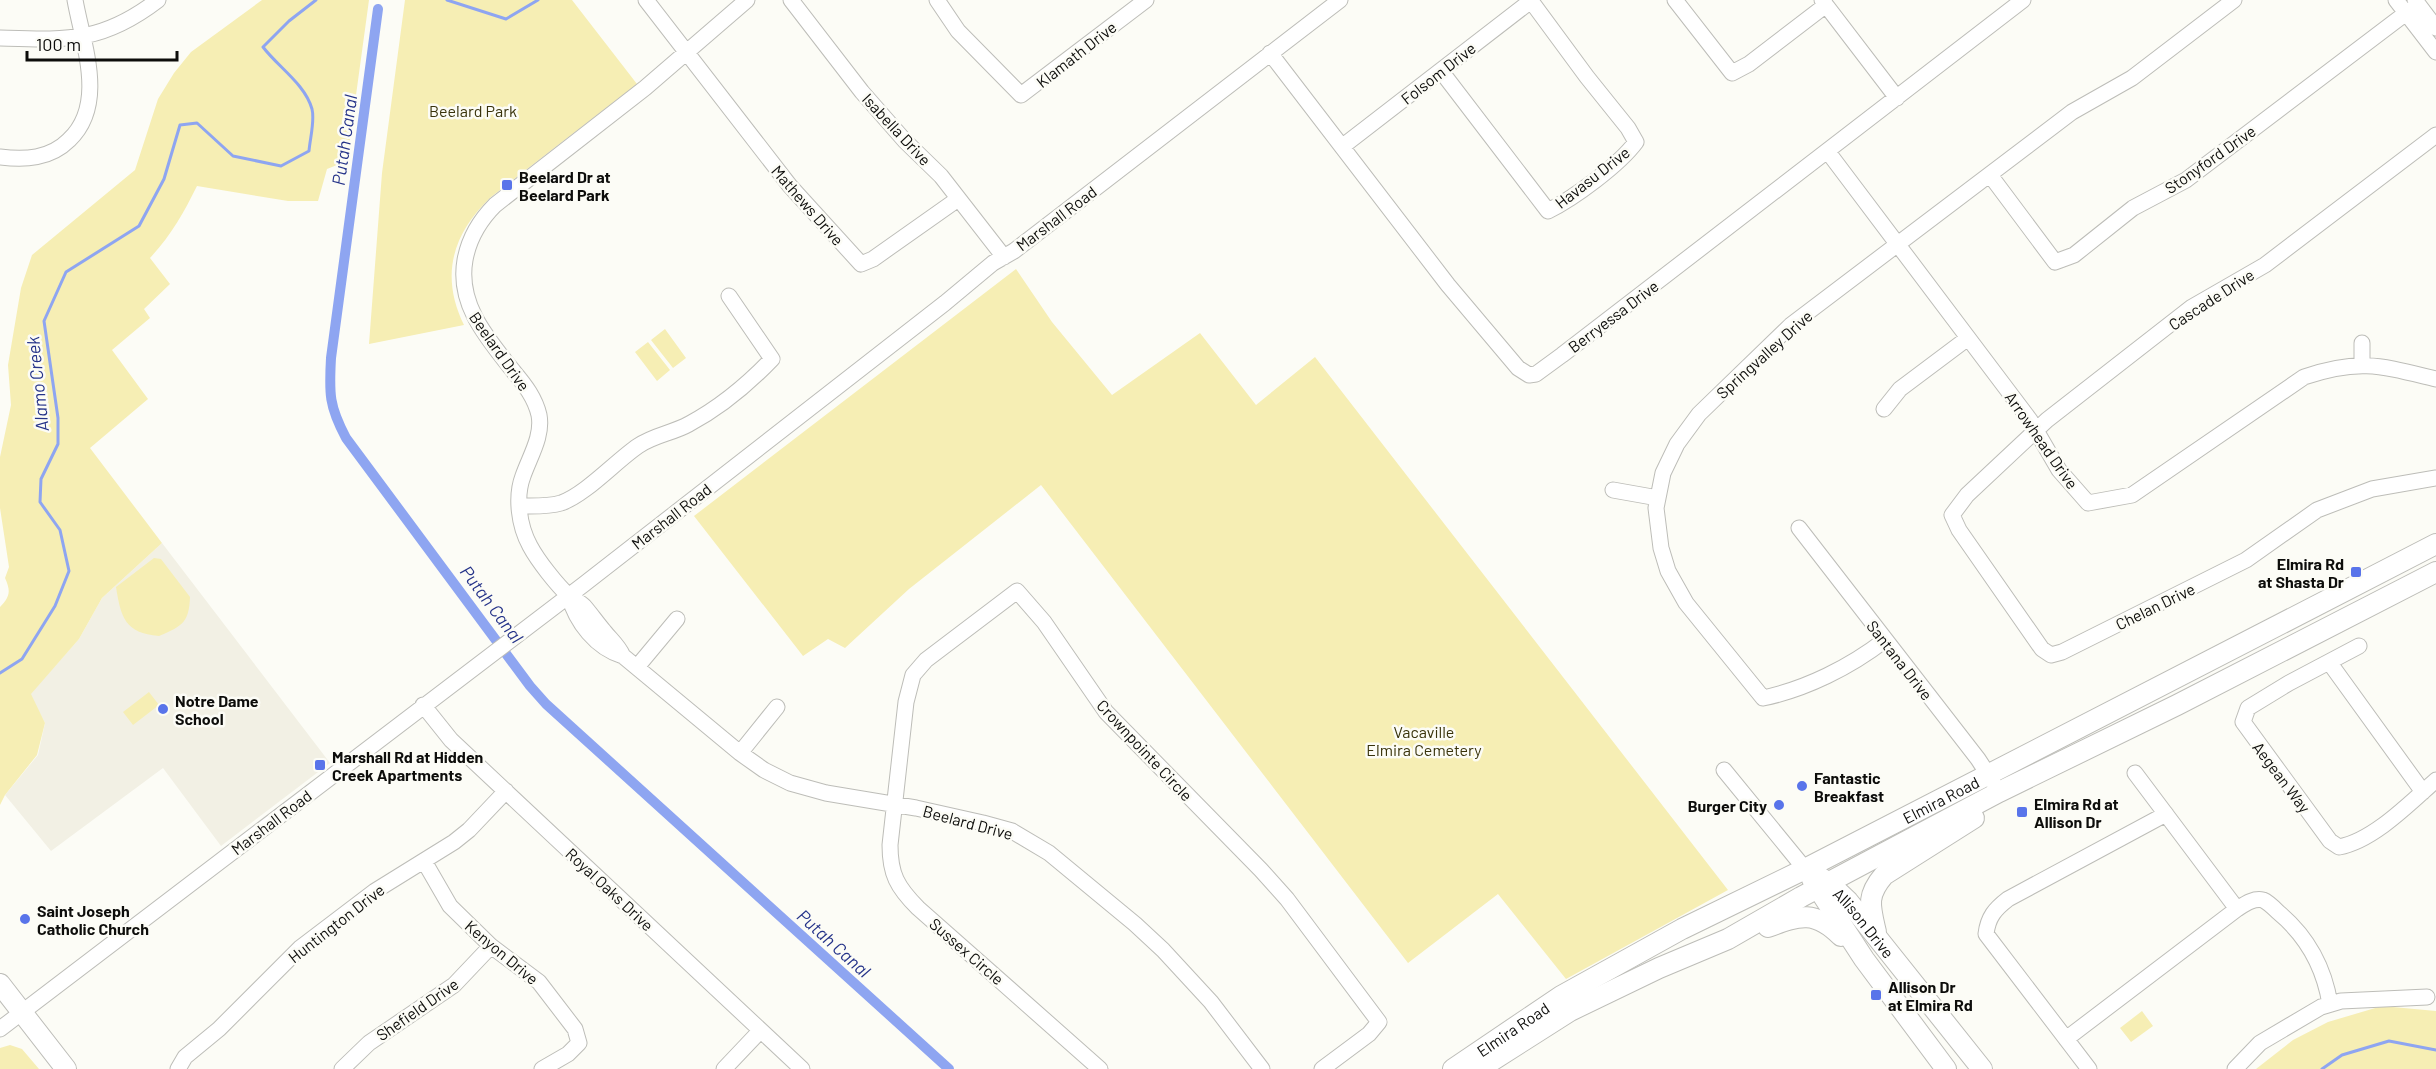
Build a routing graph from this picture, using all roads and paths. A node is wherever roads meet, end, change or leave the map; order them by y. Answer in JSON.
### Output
{"nodes":[{"id":1,"x":75,"y":0,"type":"edge"},
{"id":2,"x":158,"y":0,"type":"edge"},
{"id":3,"x":646,"y":0,"type":"edge"},
{"id":4,"x":747,"y":0,"type":"edge"},
{"id":5,"x":791,"y":0,"type":"edge"},
{"id":6,"x":937,"y":0,"type":"edge"},
{"id":7,"x":1146,"y":0,"type":"edge"},
{"id":8,"x":1340,"y":0,"type":"edge"},
{"id":9,"x":1532,"y":0,"type":"edge"},
{"id":10,"x":1675,"y":0,"type":"edge"},
{"id":11,"x":2023,"y":0,"type":"edge"},
{"id":12,"x":2234,"y":0,"type":"edge"},
{"id":13,"x":2396,"y":0,"type":"edge"},
{"id":14,"x":1824,"y":3,"type":"edge"},
{"id":15,"x":2413,"y":6,"type":"edge"},
{"id":16,"x":2436,"y":28,"type":"edge"},
{"id":17,"x":82,"y":37,"type":"junction"},
{"id":18,"x":0,"y":38,"type":"edge"},
{"id":19,"x":686,"y":52,"type":"junction"},
{"id":20,"x":2436,"y":52,"type":"edge"},
{"id":21,"x":1270,"y":53,"type":"junction"},
{"id":22,"x":1441,"y":71,"type":"junction"},
{"id":23,"x":1897,"y":98,"type":"junction"},
{"id":24,"x":2436,"y":135,"type":"edge"},
{"id":25,"x":1343,"y":146,"type":"junction"},
{"id":26,"x":1828,"y":152,"type":"junction"},
{"id":27,"x":0,"y":157,"type":"edge"},
{"id":28,"x":1990,"y":175,"type":"junction"},
{"id":29,"x":958,"y":199,"type":"junction"},
{"id":30,"x":1898,"y":245,"type":"junction"},
{"id":31,"x":1004,"y":257,"type":"junction"},
{"id":32,"x":729,"y":296,"type":"dead end"},
{"id":33,"x":1968,"y":338,"type":"junction"},
{"id":34,"x":2362,"y":344,"type":"dead end"},
{"id":35,"x":2362,"y":364,"type":"junction"},
{"id":36,"x":2436,"y":379,"type":"edge"},
{"id":37,"x":1884,"y":409,"type":"dead end"},
{"id":38,"x":2037,"y":430,"type":"junction"},
{"id":39,"x":2436,"y":478,"type":"edge"},
{"id":40,"x":1613,"y":490,"type":"dead end"},
{"id":41,"x":1967,"y":495,"type":"joint"},
{"id":42,"x":1658,"y":498,"type":"junction"},
{"id":43,"x":519,"y":506,"type":"junction"},
{"id":44,"x":1800,"y":528,"type":"dead end"},
{"id":45,"x":2436,"y":544,"type":"edge"},
{"id":46,"x":2436,"y":572,"type":"edge"},
{"id":47,"x":569,"y":596,"type":"junction"},
{"id":48,"x":677,"y":619,"type":"dead end"},
{"id":49,"x":1885,"y":640,"type":"junction"},
{"id":50,"x":2359,"y":646,"type":"dead end"},
{"id":51,"x":2329,"y":662,"type":"junction"},
{"id":52,"x":637,"y":667,"type":"junction"},
{"id":53,"x":423,"y":705,"type":"junction"},
{"id":54,"x":777,"y":707,"type":"dead end"},
{"id":55,"x":740,"y":753,"type":"junction"},
{"id":56,"x":1724,"y":770,"type":"dead end"},
{"id":57,"x":2135,"y":773,"type":"dead end"},
{"id":58,"x":1988,"y":774,"type":"junction"},
{"id":59,"x":2436,"y":780,"type":"edge"},
{"id":60,"x":2005,"y":790,"type":"junction"},
{"id":61,"x":506,"y":791,"type":"junction"},
{"id":62,"x":2423,"y":792,"type":"junction"},
{"id":63,"x":896,"y":805,"type":"junction"},
{"id":64,"x":2166,"y":814,"type":"junction"},
{"id":65,"x":424,"y":861,"type":"junction"},
{"id":66,"x":1805,"y":869,"type":"junction"},
{"id":67,"x":1823,"y":886,"type":"junction"},
{"id":68,"x":2237,"y":909,"type":"junction"},
{"id":69,"x":1877,"y":937,"type":"junction"},
{"id":70,"x":1728,"y":939,"type":"junction"},
{"id":71,"x":491,"y":946,"type":"junction"},
{"id":72,"x":1864,"y":959,"type":"junction"},
{"id":73,"x":0,"y":984,"type":"edge"},
{"id":74,"x":2427,"y":997,"type":"dead end"},
{"id":75,"x":2330,"y":1004,"type":"junction"},
{"id":76,"x":21,"y":1012,"type":"junction"},
{"id":77,"x":0,"y":1029,"type":"edge"},
{"id":78,"x":760,"y":1031,"type":"junction"},
{"id":79,"x":2066,"y":1039,"type":"junction"},
{"id":80,"x":66,"y":1069,"type":"edge"},
{"id":81,"x":178,"y":1069,"type":"edge"},
{"id":82,"x":342,"y":1069,"type":"edge"},
{"id":83,"x":542,"y":1069,"type":"edge"},
{"id":84,"x":724,"y":1069,"type":"edge"},
{"id":85,"x":802,"y":1069,"type":"edge"},
{"id":86,"x":1100,"y":1069,"type":"edge"},
{"id":87,"x":1262,"y":1069,"type":"edge"},
{"id":88,"x":1322,"y":1069,"type":"edge"},
{"id":89,"x":1453,"y":1069,"type":"edge"},
{"id":90,"x":1479,"y":1069,"type":"edge"},
{"id":91,"x":1946,"y":1069,"type":"edge"},
{"id":92,"x":1982,"y":1069,"type":"edge"},
{"id":93,"x":2089,"y":1069,"type":"edge"},
{"id":94,"x":2235,"y":1069,"type":"edge"}],
"edges":[{"from":1,"to":17,"type":"street"},
{"from":2,"to":17,"type":"street"},
{"from":3,"to":19,"type":"street"},
{"from":4,"to":19,"type":"street","name":"Beelard Drive"},
{"from":5,"to":29,"type":"street","name":"Isabella Drive"},
{"from":6,"to":7,"type":"street","name":"Klamath Drive"},
{"from":8,"to":21,"type":"street","name":"Marshall Road"},
{"from":9,"to":22,"type":"street","name":"Folsom Drive"},
{"from":9,"to":22,"type":"street","name":"Havasu Drive"},
{"from":10,"to":14,"type":"street"},
{"from":11,"to":23,"type":"street","name":"Berryessa Drive"},
{"from":12,"to":28,"type":"street","name":"Springvalley Drive"},
{"from":13,"to":15,"type":"street"},
{"from":14,"to":23,"type":"street"},
{"from":15,"to":16,"type":"street"},
{"from":15,"to":20,"type":"street"},
{"from":15,"to":28,"type":"street","name":"Stonyford Drive"},
{"from":17,"to":18,"type":"street"},
{"from":17,"to":27,"type":"street"},
{"from":19,"to":29,"type":"street","name":"Mathews Drive"},
{"from":19,"to":43,"type":"street","name":"Beelard Drive"},
{"from":21,"to":25,"type":"street","name":"Berryessa Drive"},
{"from":21,"to":31,"type":"street","name":"Marshall Road"},
{"from":22,"to":25,"type":"street","name":"Folsom Drive"},
{"from":23,"to":26,"type":"street","name":"Berryessa Drive"},
{"from":24,"to":38,"type":"street","name":"Cascade Drive"},
{"from":25,"to":26,"type":"street","name":"Berryessa Drive"},
{"from":26,"to":30,"type":"street","name":"Arrowhead Drive"},
{"from":28,"to":30,"type":"street","name":"Springvalley Drive"},
{"from":29,"to":31,"type":"street","name":"Isabella Drive"},
{"from":30,"to":33,"type":"street","name":"Arrowhead Drive"},
{"from":30,"to":42,"type":"street","name":"Springvalley Drive"},
{"from":31,"to":47,"type":"street","name":"Marshall Road"},
{"from":32,"to":43,"type":"street"},
{"from":33,"to":37,"type":"street"},
{"from":33,"to":38,"type":"street","name":"Arrowhead Drive"},
{"from":34,"to":35,"type":"street"},
{"from":35,"to":36,"type":"street","name":"Arrowhead Drive"},
{"from":35,"to":38,"type":"street","name":"Arrowhead Drive"},
{"from":38,"to":41,"type":"street","name":"Cascade Drive"},
{"from":39,"to":41,"type":"street","name":"Chelan Drive"},
{"from":40,"to":42,"type":"street"},
{"from":42,"to":49,"type":"street","name":"Springvalley Drive"},
{"from":43,"to":47,"type":"street","name":"Beelard Drive"},
{"from":44,"to":49,"type":"street","name":"Santana Drive"},
{"from":45,"to":58,"type":"main road","name":"Elmira Road"},
{"from":46,"to":60,"type":"main road","name":"Elmira Road"},
{"from":47,"to":52,"type":"street","name":"Beelard Drive"},
{"from":47,"to":53,"type":"street","name":"Marshall Road"},
{"from":48,"to":52,"type":"street"},
{"from":49,"to":58,"type":"street","name":"Santana Drive"},
{"from":50,"to":51,"type":"street","name":"Aegean Way"},
{"from":51,"to":62,"type":"street"},
{"from":51,"to":62,"type":"street","name":"Aegean Way"},
{"from":52,"to":55,"type":"street","name":"Beelard Drive"},
{"from":53,"to":61,"type":"street","name":"Royal Oaks Drive"},
{"from":53,"to":76,"type":"street","name":"Marshall Road"},
{"from":54,"to":55,"type":"street"},
{"from":55,"to":63,"type":"street","name":"Beelard Drive"},
{"from":56,"to":66,"type":"street","name":"Allison Drive"},
{"from":57,"to":64,"type":"street"},
{"from":58,"to":60,"type":"street","name":"Santana Drive"},
{"from":58,"to":66,"type":"main road","name":"Elmira Road"},
{"from":59,"to":62,"type":"street","name":"Aegean Way"},
{"from":60,"to":67,"type":"main road","name":"Elmira Road"},
{"from":60,"to":69,"type":"main road"},
{"from":61,"to":65,"type":"street","name":"Huntington Drive"},
{"from":61,"to":78,"type":"street","name":"Royal Oaks Drive"},
{"from":63,"to":86,"type":"street","name":"Sussex Circle"},
{"from":63,"to":87,"type":"street","name":"Beelard Drive"},
{"from":63,"to":88,"type":"street","name":"Crownpointe Circle"},
{"from":64,"to":68,"type":"street"},
{"from":64,"to":79,"type":"street"},
{"from":65,"to":71,"type":"street","name":"Kenyon Drive"},
{"from":65,"to":81,"type":"street","name":"Huntington Drive"},
{"from":66,"to":67,"type":"main road","name":"Allison Drive"},
{"from":66,"to":89,"type":"main road","name":"Elmira Road"},
{"from":67,"to":69,"type":"main road","name":"Allison Drive"},
{"from":67,"to":70,"type":"main road","name":"Elmira Road"},
{"from":67,"to":72,"type":"main road","name":"Allison Drive"},
{"from":68,"to":75,"type":"street"},
{"from":68,"to":79,"type":"street"},
{"from":69,"to":92,"type":"main road","name":"Allison Drive"},
{"from":70,"to":72,"type":"main road"},
{"from":70,"to":90,"type":"main road","name":"Elmira Road"},
{"from":71,"to":82,"type":"street","name":"Shefield Drive"},
{"from":71,"to":83,"type":"street","name":"Kenyon Drive"},
{"from":72,"to":91,"type":"main road","name":"Allison Drive"},
{"from":73,"to":76,"type":"main road"},
{"from":74,"to":75,"type":"street"},
{"from":75,"to":94,"type":"street"},
{"from":76,"to":77,"type":"street","name":"Marshall Road"},
{"from":76,"to":80,"type":"main road"},
{"from":78,"to":84,"type":"street"},
{"from":78,"to":85,"type":"street","name":"Royal Oaks Drive"},
{"from":79,"to":93,"type":"street"}]}
